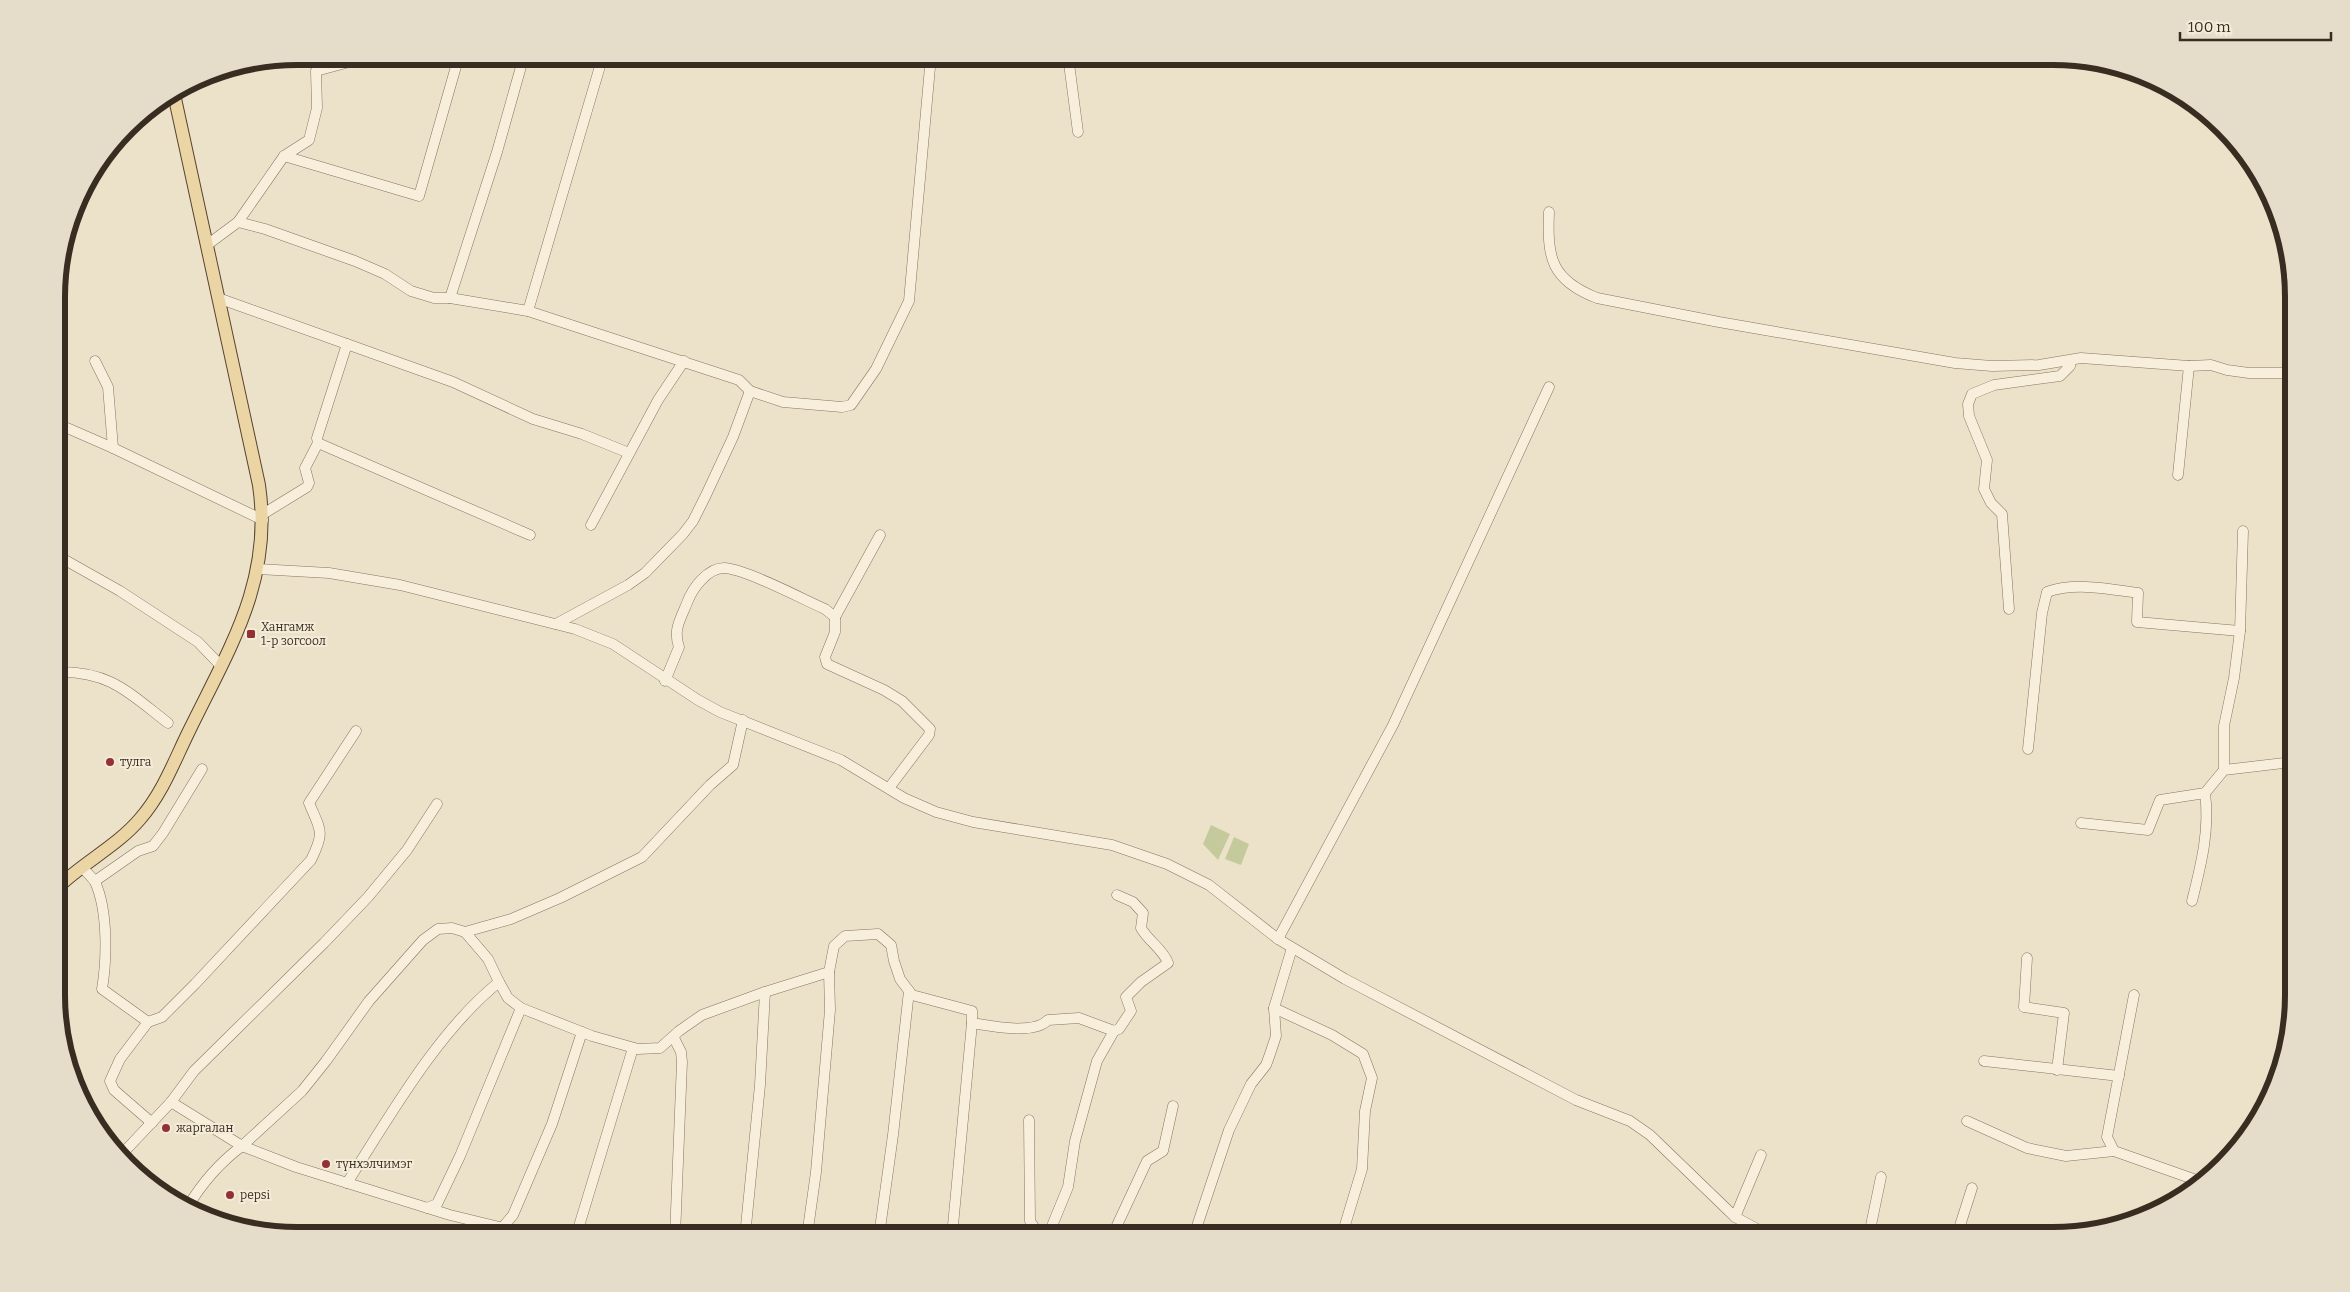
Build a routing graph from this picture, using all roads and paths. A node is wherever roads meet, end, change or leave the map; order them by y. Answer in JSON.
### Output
{"nodes":[{"id":1,"x":336,"y":65,"type":"edge"},
{"id":2,"x":457,"y":65,"type":"edge"},
{"id":3,"x":521,"y":65,"type":"edge"},
{"id":4,"x":600,"y":65,"type":"edge"},
{"id":5,"x":931,"y":65,"type":"edge"},
{"id":6,"x":1069,"y":65,"type":"edge"},
{"id":7,"x":175,"y":100,"type":"edge"},
{"id":8,"x":1078,"y":132,"type":"dead end"},
{"id":9,"x":284,"y":156,"type":"junction"},
{"id":10,"x":1549,"y":212,"type":"dead end"},
{"id":11,"x":238,"y":222,"type":"junction"},
{"id":12,"x":207,"y":245,"type":"junction"},
{"id":13,"x":218,"y":298,"type":"junction"},
{"id":14,"x":450,"y":298,"type":"junction"},
{"id":15,"x":528,"y":311,"type":"junction"},
{"id":16,"x":347,"y":344,"type":"junction"},
{"id":17,"x":95,"y":361,"type":"dead end"},
{"id":18,"x":684,"y":361,"type":"junction"},
{"id":19,"x":2071,"y":361,"type":"junction"},
{"id":20,"x":2189,"y":366,"type":"junction"},
{"id":21,"x":2285,"y":373,"type":"edge"},
{"id":22,"x":1549,"y":387,"type":"dead end"},
{"id":23,"x":750,"y":391,"type":"junction"},
{"id":24,"x":65,"y":427,"type":"edge"},
{"id":25,"x":318,"y":443,"type":"junction"},
{"id":26,"x":113,"y":448,"type":"junction"},
{"id":27,"x":628,"y":453,"type":"junction"},
{"id":28,"x":2178,"y":475,"type":"dead end"},
{"id":29,"x":263,"y":517,"type":"junction"},
{"id":30,"x":591,"y":525,"type":"dead end"},
{"id":31,"x":2244,"y":531,"type":"dead end"},
{"id":32,"x":530,"y":535,"type":"dead end"},
{"id":33,"x":880,"y":535,"type":"dead end"},
{"id":34,"x":65,"y":560,"type":"edge"},
{"id":35,"x":258,"y":569,"type":"junction"},
{"id":36,"x":2009,"y":609,"type":"dead end"},
{"id":37,"x":836,"y":617,"type":"junction"},
{"id":38,"x":556,"y":624,"type":"junction"},
{"id":39,"x":2240,"y":631,"type":"junction"},
{"id":40,"x":221,"y":666,"type":"junction"},
{"id":41,"x":65,"y":672,"type":"edge"},
{"id":42,"x":665,"y":680,"type":"junction"},
{"id":43,"x":743,"y":720,"type":"junction"},
{"id":44,"x":168,"y":722,"type":"dead end"},
{"id":45,"x":356,"y":731,"type":"dead end"},
{"id":46,"x":2028,"y":749,"type":"dead end"},
{"id":47,"x":2285,"y":763,"type":"edge"},
{"id":48,"x":202,"y":769,"type":"dead end"},
{"id":49,"x":2224,"y":770,"type":"junction"},
{"id":50,"x":889,"y":788,"type":"junction"},
{"id":51,"x":2205,"y":793,"type":"junction"},
{"id":52,"x":437,"y":804,"type":"dead end"},
{"id":53,"x":2081,"y":823,"type":"dead end"},
{"id":54,"x":82,"y":867,"type":"junction"},
{"id":55,"x":65,"y":881,"type":"edge"},
{"id":56,"x":94,"y":881,"type":"junction"},
{"id":57,"x":1117,"y":895,"type":"dead end"},
{"id":58,"x":2192,"y":901,"type":"dead end"},
{"id":59,"x":465,"y":932,"type":"junction"},
{"id":60,"x":1278,"y":939,"type":"junction"},
{"id":61,"x":1292,"y":948,"type":"junction"},
{"id":62,"x":2027,"y":958,"type":"dead end"},
{"id":63,"x":829,"y":972,"type":"junction"},
{"id":64,"x":499,"y":982,"type":"junction"},
{"id":65,"x":909,"y":991,"type":"junction"},
{"id":66,"x":765,"y":992,"type":"junction"},
{"id":67,"x":2134,"y":995,"type":"dead end"},
{"id":68,"x":522,"y":1008,"type":"junction"},
{"id":69,"x":1274,"y":1008,"type":"junction"},
{"id":70,"x":148,"y":1022,"type":"junction"},
{"id":71,"x":972,"y":1023,"type":"junction"},
{"id":72,"x":1114,"y":1031,"type":"junction"},
{"id":73,"x":582,"y":1032,"type":"junction"},
{"id":74,"x":674,"y":1038,"type":"junction"},
{"id":75,"x":633,"y":1048,"type":"junction"},
{"id":76,"x":1984,"y":1060,"type":"dead end"},
{"id":77,"x":2057,"y":1070,"type":"junction"},
{"id":78,"x":2119,"y":1076,"type":"junction"},
{"id":79,"x":170,"y":1102,"type":"junction"},
{"id":80,"x":1173,"y":1106,"type":"dead end"},
{"id":81,"x":1030,"y":1120,"type":"dead end"},
{"id":82,"x":1967,"y":1121,"type":"dead end"},
{"id":83,"x":152,"y":1123,"type":"junction"},
{"id":84,"x":242,"y":1146,"type":"junction"},
{"id":85,"x":125,"y":1151,"type":"edge"},
{"id":86,"x":2114,"y":1152,"type":"junction"},
{"id":87,"x":1761,"y":1155,"type":"dead end"},
{"id":88,"x":1881,"y":1177,"type":"dead end"},
{"id":89,"x":2194,"y":1179,"type":"edge"},
{"id":90,"x":347,"y":1183,"type":"junction"},
{"id":91,"x":1972,"y":1188,"type":"dead end"},
{"id":92,"x":192,"y":1201,"type":"edge"},
{"id":93,"x":428,"y":1208,"type":"junction"},
{"id":94,"x":1735,"y":1217,"type":"junction"},
{"id":95,"x":498,"y":1227,"type":"edge"},
{"id":96,"x":503,"y":1227,"type":"edge"},
{"id":97,"x":579,"y":1227,"type":"edge"},
{"id":98,"x":675,"y":1227,"type":"edge"},
{"id":99,"x":747,"y":1227,"type":"edge"},
{"id":100,"x":808,"y":1227,"type":"edge"},
{"id":101,"x":881,"y":1227,"type":"edge"},
{"id":102,"x":953,"y":1227,"type":"edge"},
{"id":103,"x":1034,"y":1227,"type":"edge"},
{"id":104,"x":1051,"y":1227,"type":"edge"},
{"id":105,"x":1116,"y":1227,"type":"edge"},
{"id":106,"x":1197,"y":1227,"type":"edge"},
{"id":107,"x":1345,"y":1227,"type":"edge"},
{"id":108,"x":1753,"y":1227,"type":"edge"},
{"id":109,"x":1870,"y":1227,"type":"edge"},
{"id":110,"x":1960,"y":1227,"type":"edge"}],
"edges":[{"from":1,"to":9,"type":"street"},
{"from":2,"to":9,"type":"street"},
{"from":3,"to":14,"type":"street"},
{"from":4,"to":15,"type":"street"},
{"from":5,"to":23,"type":"street"},
{"from":6,"to":8,"type":"street"},
{"from":7,"to":12,"type":"main road"},
{"from":9,"to":11,"type":"street"},
{"from":10,"to":19,"type":"street"},
{"from":11,"to":12,"type":"street"},
{"from":11,"to":14,"type":"street"},
{"from":12,"to":13,"type":"main road"},
{"from":13,"to":16,"type":"street"},
{"from":13,"to":29,"type":"main road"},
{"from":14,"to":15,"type":"street"},
{"from":15,"to":18,"type":"street"},
{"from":16,"to":25,"type":"street"},
{"from":16,"to":27,"type":"street"},
{"from":17,"to":26,"type":"street"},
{"from":18,"to":23,"type":"street"},
{"from":18,"to":27,"type":"street"},
{"from":19,"to":20,"type":"street"},
{"from":19,"to":36,"type":"street"},
{"from":20,"to":21,"type":"street"},
{"from":20,"to":28,"type":"street"},
{"from":22,"to":60,"type":"street"},
{"from":23,"to":38,"type":"street"},
{"from":24,"to":26,"type":"street"},
{"from":25,"to":29,"type":"street"},
{"from":25,"to":32,"type":"street"},
{"from":26,"to":29,"type":"street"},
{"from":27,"to":30,"type":"street"},
{"from":29,"to":35,"type":"main road"},
{"from":31,"to":39,"type":"street"},
{"from":33,"to":37,"type":"street"},
{"from":34,"to":40,"type":"street"},
{"from":35,"to":38,"type":"street"},
{"from":35,"to":40,"type":"main road"},
{"from":37,"to":42,"type":"street"},
{"from":37,"to":50,"type":"street"},
{"from":38,"to":42,"type":"street"},
{"from":39,"to":46,"type":"street"},
{"from":39,"to":49,"type":"street"},
{"from":40,"to":54,"type":"main road"},
{"from":41,"to":44,"type":"street"},
{"from":42,"to":43,"type":"street"},
{"from":43,"to":50,"type":"street"},
{"from":43,"to":59,"type":"street"},
{"from":45,"to":70,"type":"street"},
{"from":47,"to":49,"type":"street"},
{"from":48,"to":56,"type":"street"},
{"from":49,"to":51,"type":"street"},
{"from":50,"to":60,"type":"street"},
{"from":51,"to":53,"type":"street"},
{"from":51,"to":58,"type":"street"},
{"from":52,"to":79,"type":"street"},
{"from":54,"to":55,"type":"main road"},
{"from":54,"to":56,"type":"street"},
{"from":56,"to":70,"type":"street"},
{"from":57,"to":72,"type":"street"},
{"from":59,"to":64,"type":"street"},
{"from":59,"to":84,"type":"street"},
{"from":60,"to":61,"type":"street"},
{"from":61,"to":69,"type":"street"},
{"from":61,"to":94,"type":"street"},
{"from":62,"to":77,"type":"street"},
{"from":63,"to":65,"type":"street"},
{"from":63,"to":66,"type":"street"},
{"from":63,"to":100,"type":"street"},
{"from":64,"to":68,"type":"street"},
{"from":64,"to":90,"type":"street"},
{"from":65,"to":71,"type":"street"},
{"from":65,"to":101,"type":"street"},
{"from":66,"to":74,"type":"street"},
{"from":66,"to":99,"type":"street"},
{"from":67,"to":78,"type":"street"},
{"from":68,"to":73,"type":"street"},
{"from":68,"to":93,"type":"street"},
{"from":69,"to":106,"type":"street"},
{"from":69,"to":107,"type":"street"},
{"from":70,"to":83,"type":"street"},
{"from":71,"to":72,"type":"street"},
{"from":71,"to":102,"type":"street"},
{"from":72,"to":104,"type":"street"},
{"from":73,"to":75,"type":"street"},
{"from":73,"to":96,"type":"street"},
{"from":74,"to":75,"type":"street"},
{"from":74,"to":98,"type":"street"},
{"from":75,"to":97,"type":"street"},
{"from":76,"to":77,"type":"street"},
{"from":77,"to":78,"type":"street"},
{"from":78,"to":86,"type":"street"},
{"from":79,"to":83,"type":"street"},
{"from":79,"to":84,"type":"street"},
{"from":80,"to":105,"type":"street"},
{"from":81,"to":103,"type":"street"},
{"from":82,"to":86,"type":"street"},
{"from":83,"to":85,"type":"street"},
{"from":84,"to":90,"type":"street"},
{"from":84,"to":92,"type":"street"},
{"from":86,"to":89,"type":"street"},
{"from":87,"to":94,"type":"street"},
{"from":88,"to":109,"type":"street"},
{"from":90,"to":93,"type":"street"},
{"from":91,"to":110,"type":"street"},
{"from":93,"to":95,"type":"street"},
{"from":94,"to":108,"type":"street"}]}
